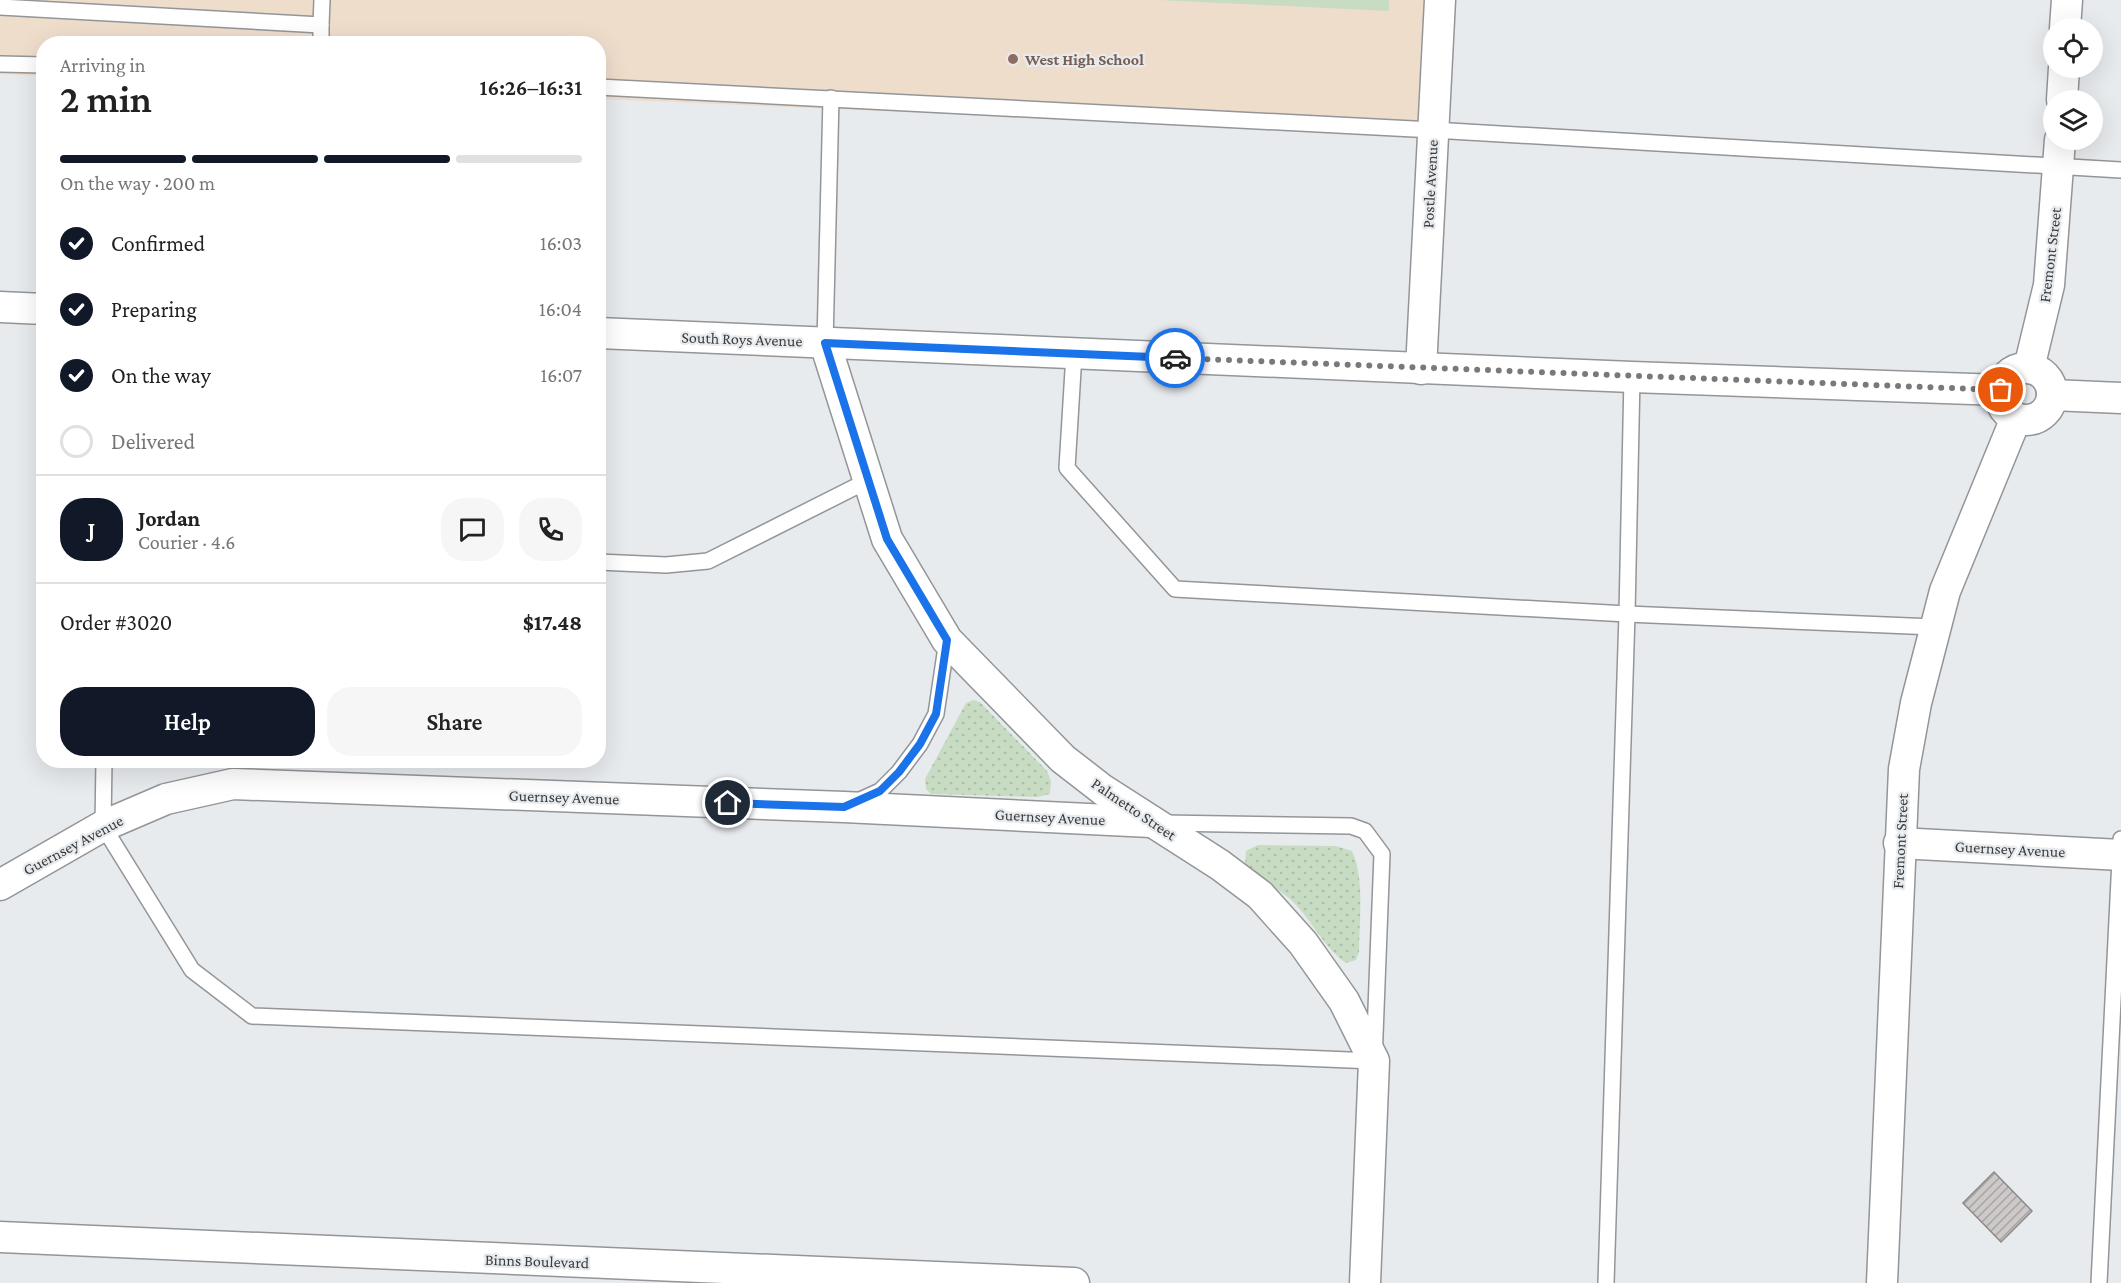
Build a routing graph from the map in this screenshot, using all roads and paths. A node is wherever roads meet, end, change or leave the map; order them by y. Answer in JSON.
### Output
{"nodes":[{"id":1,"x":322,"y":0,"type":"edge"},
{"id":2,"x":1440,"y":0,"type":"edge"},
{"id":3,"x":2067,"y":0,"type":"edge"},
{"id":4,"x":0,"y":7,"type":"edge"},
{"id":5,"x":2066,"y":18,"type":"edge"},
{"id":6,"x":321,"y":25,"type":"junction"},
{"id":7,"x":321,"y":36,"type":"edge"},
{"id":8,"x":0,"y":64,"type":"edge"},
{"id":9,"x":36,"y":65,"type":"edge"},
{"id":10,"x":606,"y":87,"type":"edge"},
{"id":11,"x":831,"y":98,"type":"junction"},
{"id":12,"x":1433,"y":130,"type":"junction"},
{"id":13,"x":2060,"y":153,"type":"edge"},
{"id":14,"x":2121,"y":170,"type":"edge"},
{"id":15,"x":0,"y":307,"type":"edge"},
{"id":16,"x":36,"y":309,"type":"edge"},
{"id":17,"x":606,"y":333,"type":"edge"},
{"id":18,"x":825,"y":343,"type":"junction"},
{"id":19,"x":1074,"y":354,"type":"junction"},
{"id":20,"x":2029,"y":368,"type":"junction"},
{"id":21,"x":1420,"y":369,"type":"junction"},
{"id":22,"x":1632,"y":377,"type":"junction"},
{"id":23,"x":2001,"y":390,"type":"junction"},
{"id":24,"x":2052,"y":395,"type":"junction"},
{"id":25,"x":2121,"y":398,"type":"edge"},
{"id":26,"x":2016,"y":418,"type":"junction"},
{"id":27,"x":869,"y":480,"type":"junction"},
{"id":28,"x":606,"y":562,"type":"edge"},
{"id":29,"x":1628,"y":614,"type":"junction"},
{"id":30,"x":1934,"y":627,"type":"junction"},
{"id":31,"x":947,"y":640,"type":"junction"},
{"id":32,"x":104,"y":768,"type":"edge"},
{"id":33,"x":844,"y":807,"type":"junction"},
{"id":34,"x":1151,"y":822,"type":"junction"},
{"id":35,"x":103,"y":826,"type":"junction"},
{"id":36,"x":1899,"y":843,"type":"junction"},
{"id":37,"x":2121,"y":849,"type":"edge"},
{"id":38,"x":0,"y":885,"type":"edge"},
{"id":39,"x":1374,"y":1061,"type":"junction"},
{"id":40,"x":2114,"y":1097,"type":"edge"},
{"id":41,"x":0,"y":1238,"type":"edge"},
{"id":42,"x":1074,"y":1283,"type":"edge"},
{"id":43,"x":1365,"y":1283,"type":"edge"},
{"id":44,"x":1606,"y":1283,"type":"edge"},
{"id":45,"x":1882,"y":1283,"type":"edge"},
{"id":46,"x":2099,"y":1283,"type":"edge"}],
"edges":[{"from":1,"to":6,"type":"lane"},
{"from":2,"to":12,"type":"street","name":"Postle Avenue"},
{"from":3,"to":5,"type":"street"},
{"from":4,"to":6,"type":"lane"},
{"from":6,"to":7,"type":"lane"},
{"from":8,"to":9,"type":"lane"},
{"from":10,"to":11,"type":"lane"},
{"from":11,"to":12,"type":"lane"},
{"from":11,"to":18,"type":"lane"},
{"from":12,"to":13,"type":"lane"},
{"from":12,"to":21,"type":"street","name":"Postle Avenue"},
{"from":13,"to":14,"type":"lane"},
{"from":13,"to":20,"type":"street","name":"Fremont Street"},
{"from":15,"to":16,"type":"street"},
{"from":17,"to":18,"type":"street","name":"South Roys Avenue"},
{"from":18,"to":19,"type":"street","name":"South Roys Avenue"},
{"from":18,"to":27,"type":"street","name":"Palmetto Street"},
{"from":19,"to":21,"type":"street","name":"South Roys Avenue"},
{"from":19,"to":29,"type":"lane"},
{"from":20,"to":23,"type":"street"},
{"from":20,"to":24,"type":"street"},
{"from":21,"to":22,"type":"street","name":"South Roys Avenue"},
{"from":22,"to":23,"type":"street","name":"South Roys Avenue"},
{"from":22,"to":29,"type":"lane"},
{"from":23,"to":26,"type":"street"},
{"from":24,"to":25,"type":"street"},
{"from":24,"to":26,"type":"street"},
{"from":26,"to":30,"type":"street","name":"Fremont Street"},
{"from":27,"to":28,"type":"lane"},
{"from":27,"to":31,"type":"street","name":"Palmetto Street"},
{"from":29,"to":30,"type":"lane"},
{"from":29,"to":44,"type":"lane"},
{"from":30,"to":36,"type":"street","name":"Fremont Street"},
{"from":31,"to":33,"type":"lane"},
{"from":31,"to":34,"type":"street","name":"Palmetto Street"},
{"from":32,"to":35,"type":"lane"},
{"from":33,"to":34,"type":"street","name":"Guernsey Avenue"},
{"from":33,"to":35,"type":"street","name":"Guernsey Avenue"},
{"from":34,"to":39,"type":"street","name":"Palmetto Street"},
{"from":34,"to":39,"type":"lane"},
{"from":35,"to":38,"type":"street","name":"Guernsey Avenue"},
{"from":35,"to":39,"type":"lane"},
{"from":36,"to":37,"type":"street","name":"Guernsey Avenue"},
{"from":36,"to":45,"type":"street","name":"Fremont Street"},
{"from":37,"to":40,"type":"lane"},
{"from":39,"to":43,"type":"street","name":"Palmetto Street"},
{"from":40,"to":46,"type":"lane"},
{"from":41,"to":42,"type":"street","name":"Binns Boulevard"}]}
